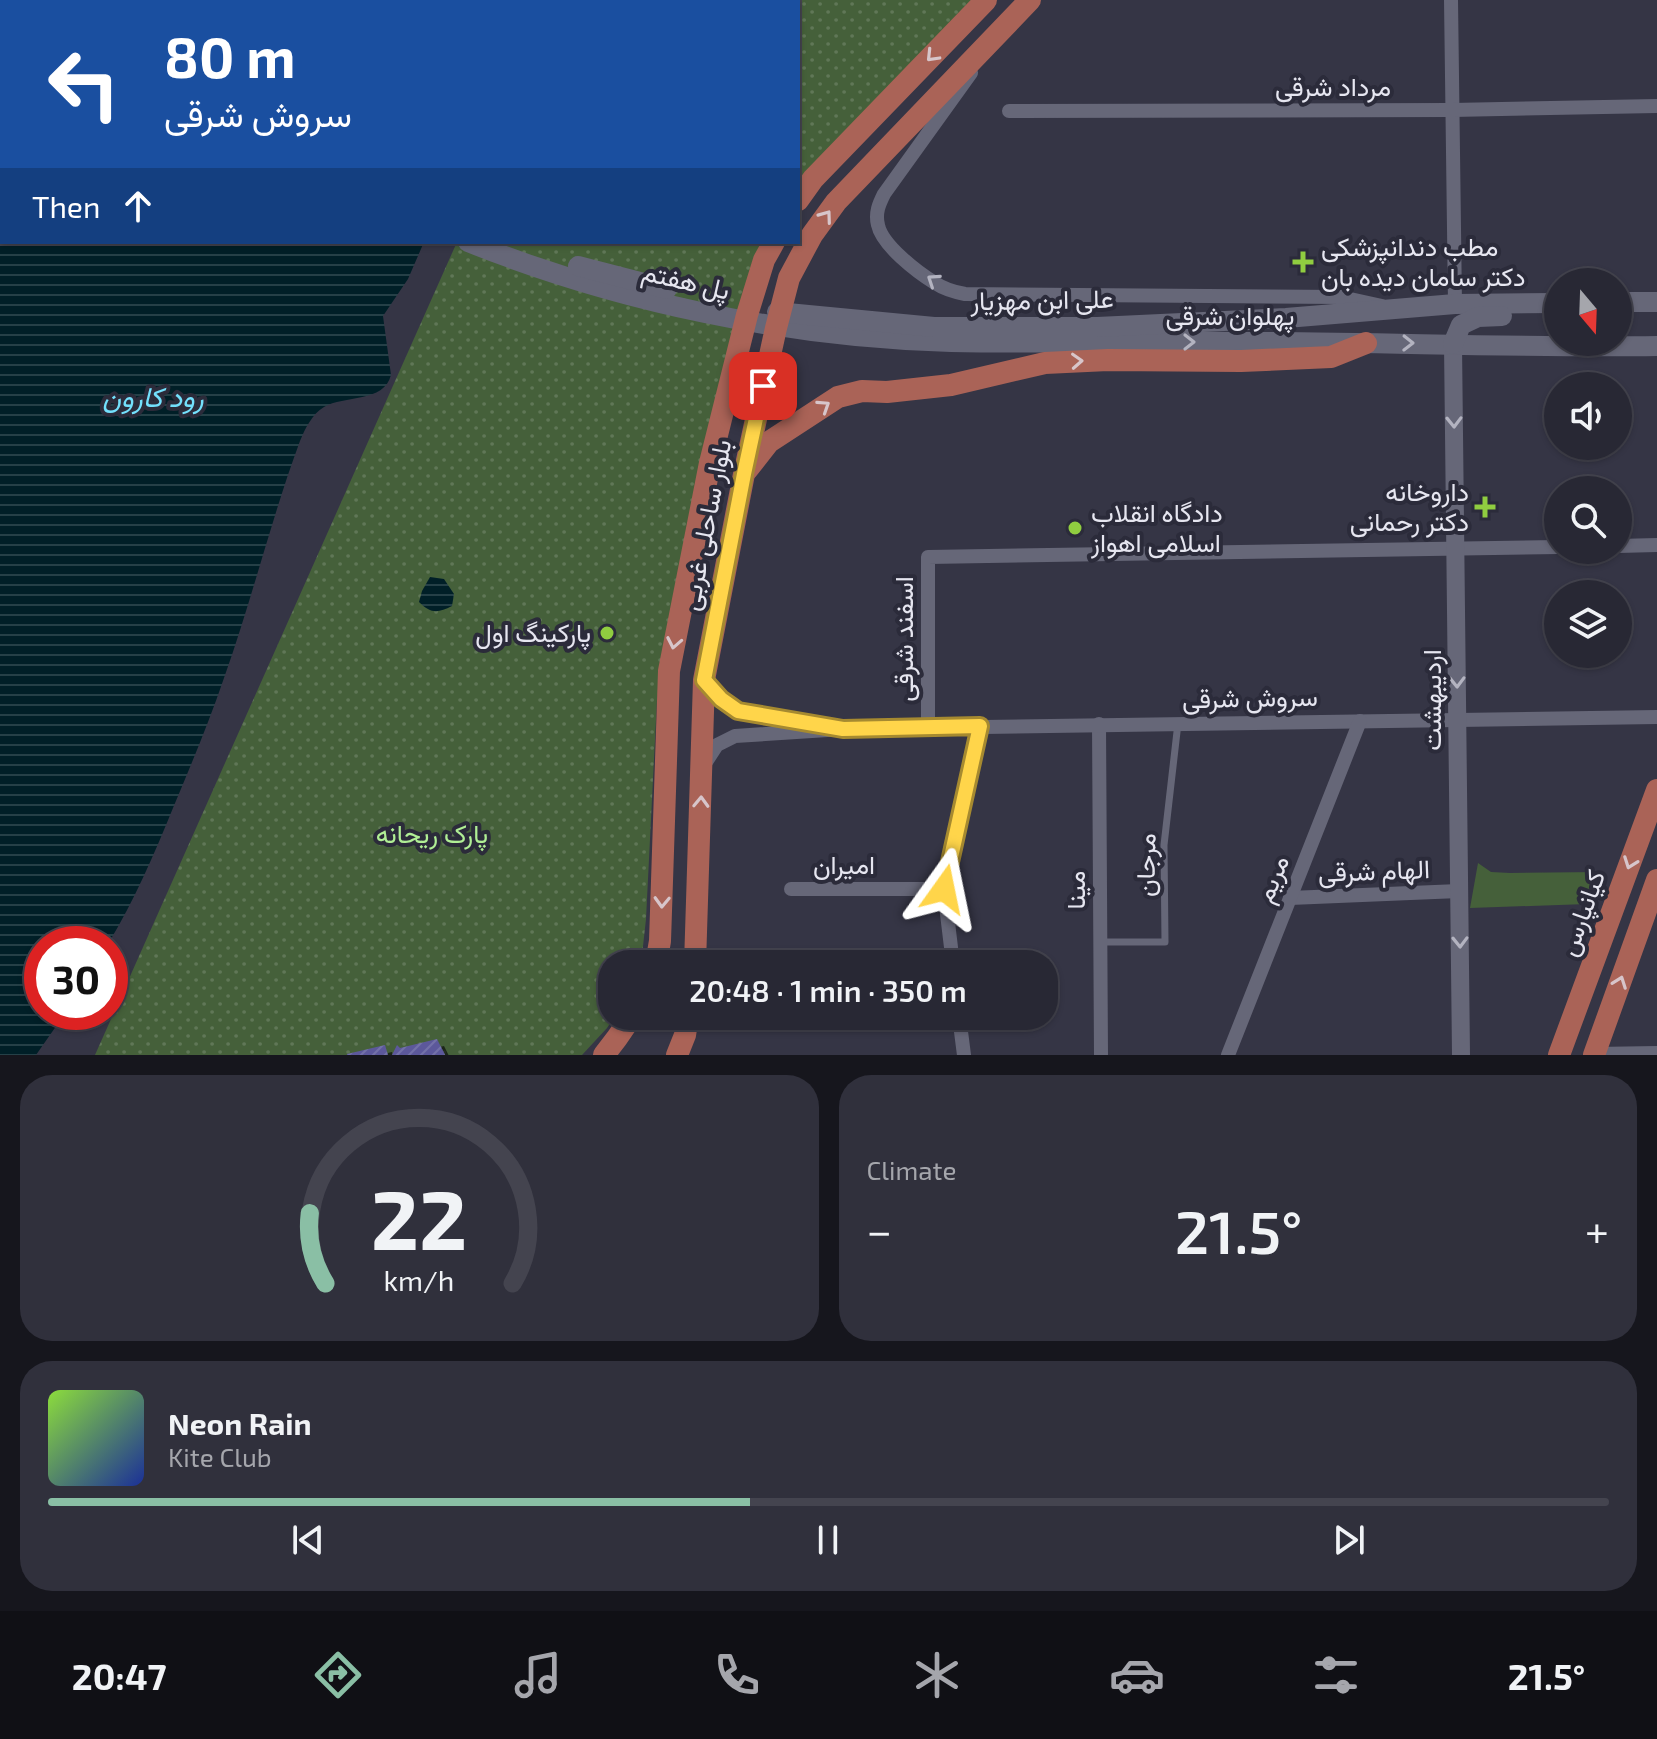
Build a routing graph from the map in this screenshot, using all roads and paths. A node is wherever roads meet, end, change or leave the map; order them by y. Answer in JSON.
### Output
{"nodes":[{"id":1,"x":986,"y":0,"type":"edge"},
{"id":2,"x":1030,"y":0,"type":"edge"},
{"id":3,"x":1451,"y":0,"type":"edge"},
{"id":4,"x":1011,"y":18,"type":"junction"},
{"id":5,"x":1657,"y":106,"type":"edge"},
{"id":6,"x":1452,"y":110,"type":"junction"},
{"id":7,"x":1009,"y":111,"type":"dead end"},
{"id":8,"x":800,"y":197,"type":"edge"},
{"id":9,"x":473,"y":244,"type":"edge"},
{"id":10,"x":512,"y":244,"type":"edge"},
{"id":11,"x":773,"y":244,"type":"edge"},
{"id":12,"x":1544,"y":303,"type":"edge"},
{"id":13,"x":1455,"y":304,"type":"junction"},
{"id":14,"x":1398,"y":309,"type":"junction"},
{"id":15,"x":1544,"y":315,"type":"edge"},
{"id":16,"x":1286,"y":318,"type":"joint"},
{"id":17,"x":802,"y":323,"type":"junction"},
{"id":18,"x":1366,"y":343,"type":"junction"},
{"id":19,"x":1453,"y":344,"type":"junction"},
{"id":20,"x":1657,"y":346,"type":"edge"},
{"id":21,"x":744,"y":474,"type":"junction"},
{"id":22,"x":1657,"y":545,"type":"edge"},
{"id":23,"x":1632,"y":546,"type":"edge"},
{"id":24,"x":1544,"y":547,"type":"edge"},
{"id":25,"x":1456,"y":549,"type":"junction"},
{"id":26,"x":704,"y":680,"type":"junction"},
{"id":27,"x":1657,"y":717,"type":"edge"},
{"id":28,"x":1458,"y":720,"type":"junction"},
{"id":29,"x":1360,"y":721,"type":"junction"},
{"id":30,"x":1178,"y":723,"type":"junction"},
{"id":31,"x":1099,"y":724,"type":"junction"},
{"id":32,"x":980,"y":726,"type":"junction"},
{"id":33,"x":928,"y":727,"type":"junction"},
{"id":34,"x":843,"y":729,"type":"junction"},
{"id":35,"x":702,"y":769,"type":"junction"},
{"id":36,"x":1657,"y":790,"type":"edge"},
{"id":37,"x":791,"y":889,"type":"dead end"},
{"id":38,"x":944,"y":889,"type":"junction"},
{"id":39,"x":1655,"y":890,"type":"edge"},
{"id":40,"x":1459,"y":891,"type":"junction"},
{"id":41,"x":1290,"y":898,"type":"junction"},
{"id":42,"x":1100,"y":942,"type":"junction"},
{"id":43,"x":658,"y":950,"type":"edge"},
{"id":44,"x":696,"y":950,"type":"edge"},
{"id":45,"x":951,"y":950,"type":"edge"},
{"id":46,"x":622,"y":1030,"type":"edge"},
{"id":47,"x":686,"y":1030,"type":"edge"},
{"id":48,"x":961,"y":1030,"type":"edge"},
{"id":49,"x":1657,"y":1053,"type":"edge"},
{"id":50,"x":1594,"y":1054,"type":"edge"},
{"id":51,"x":604,"y":1055,"type":"edge"},
{"id":52,"x":677,"y":1055,"type":"edge"},
{"id":53,"x":964,"y":1055,"type":"edge"},
{"id":54,"x":1101,"y":1055,"type":"edge"},
{"id":55,"x":1228,"y":1055,"type":"edge"},
{"id":56,"x":1461,"y":1055,"type":"edge"},
{"id":57,"x":1559,"y":1055,"type":"edge"}],
"edges":[{"from":1,"to":8,"type":"main road","one_way":true},
{"from":2,"to":4,"type":"main road","name":"بلوار ساحلی غربی"},
{"from":3,"to":6,"type":"street"},
{"from":14,"to":4,"type":"street","name":"پهلوان شرقی","one_way":true},
{"from":21,"to":4,"type":"main road","name":"بلوار ساحلی غربی","one_way":true},
{"from":5,"to":6,"type":"street","name":"مرداد شرقی"},
{"from":6,"to":7,"type":"street","name":"مرداد شرقی"},
{"from":6,"to":13,"type":"street"},
{"from":9,"to":17,"type":"main road","name":"پل هفتم"},
{"from":10,"to":17,"type":"main road","name":"پل هفتم"},
{"from":11,"to":43,"type":"main road","name":"بلوار ساحلی غربی","one_way":true},
{"from":12,"to":13,"type":"main road","name":"پهلوان شرقی"},
{"from":13,"to":14,"type":"main road","name":"پهلوان شرقی"},
{"from":14,"to":16,"type":"main road","name":"پهلوان شرقی"},
{"from":15,"to":19,"type":"main road"},
{"from":16,"to":17,"type":"main road","name":"علی ابن مهزیار"},
{"from":17,"to":18,"type":"main road","name":"پهلوان شرقی","one_way":true},
{"from":18,"to":19,"type":"main road","name":"پهلوان شرقی","one_way":true},
{"from":21,"to":18,"type":"main road","one_way":true},
{"from":19,"to":20,"type":"main road","name":"پهلوان شرقی"},
{"from":19,"to":25,"type":"street","name":"اردیبهشت","one_way":true},
{"from":21,"to":26,"type":"main road","name":"بلوار ساحلی غربی"},
{"from":22,"to":23,"type":"street"},
{"from":24,"to":25,"type":"street","name":"اسفند شرقی"},
{"from":25,"to":28,"type":"street","name":"اردیبهشت","one_way":true},
{"from":25,"to":33,"type":"street","name":"اسفند شرقی"},
{"from":26,"to":34,"type":"street"},
{"from":26,"to":35,"type":"main road","name":"بلوار ساحلی غربی"},
{"from":27,"to":28,"type":"street","name":"سروش شرقی"},
{"from":28,"to":29,"type":"street","name":"سروش شرقی"},
{"from":28,"to":40,"type":"street","name":"اردیبهشت"},
{"from":29,"to":30,"type":"street","name":"سروش شرقی"},
{"from":29,"to":41,"type":"street","name":"مریم"},
{"from":30,"to":31,"type":"street","name":"سروش شرقی"},
{"from":30,"to":42,"type":"lane","name":"مرجان"},
{"from":31,"to":32,"type":"street","name":"سروش شرقی"},
{"from":31,"to":42,"type":"street","name":"مینا"},
{"from":32,"to":33,"type":"street","name":"سروش شرقی"},
{"from":32,"to":38,"type":"street"},
{"from":33,"to":34,"type":"street","name":"سروش شرقی"},
{"from":34,"to":35,"type":"street"},
{"from":44,"to":35,"type":"main road","name":"بلوار ساحلی غربی","one_way":true},
{"from":36,"to":57,"type":"main road","name":"کیانپارس","one_way":true},
{"from":37,"to":38,"type":"street","name":"امیران"},
{"from":38,"to":45,"type":"street"},
{"from":50,"to":39,"type":"main road","one_way":true},
{"from":40,"to":41,"type":"street","name":"الهام شرقی"},
{"from":40,"to":56,"type":"street","name":"اردیبهشت","one_way":true},
{"from":41,"to":55,"type":"street","name":"مریم"},
{"from":42,"to":54,"type":"street","name":"مینا"},
{"from":46,"to":51,"type":"main road"},
{"from":47,"to":52,"type":"main road"},
{"from":48,"to":53,"type":"street"},
{"from":49,"to":50,"type":"street"}]}
